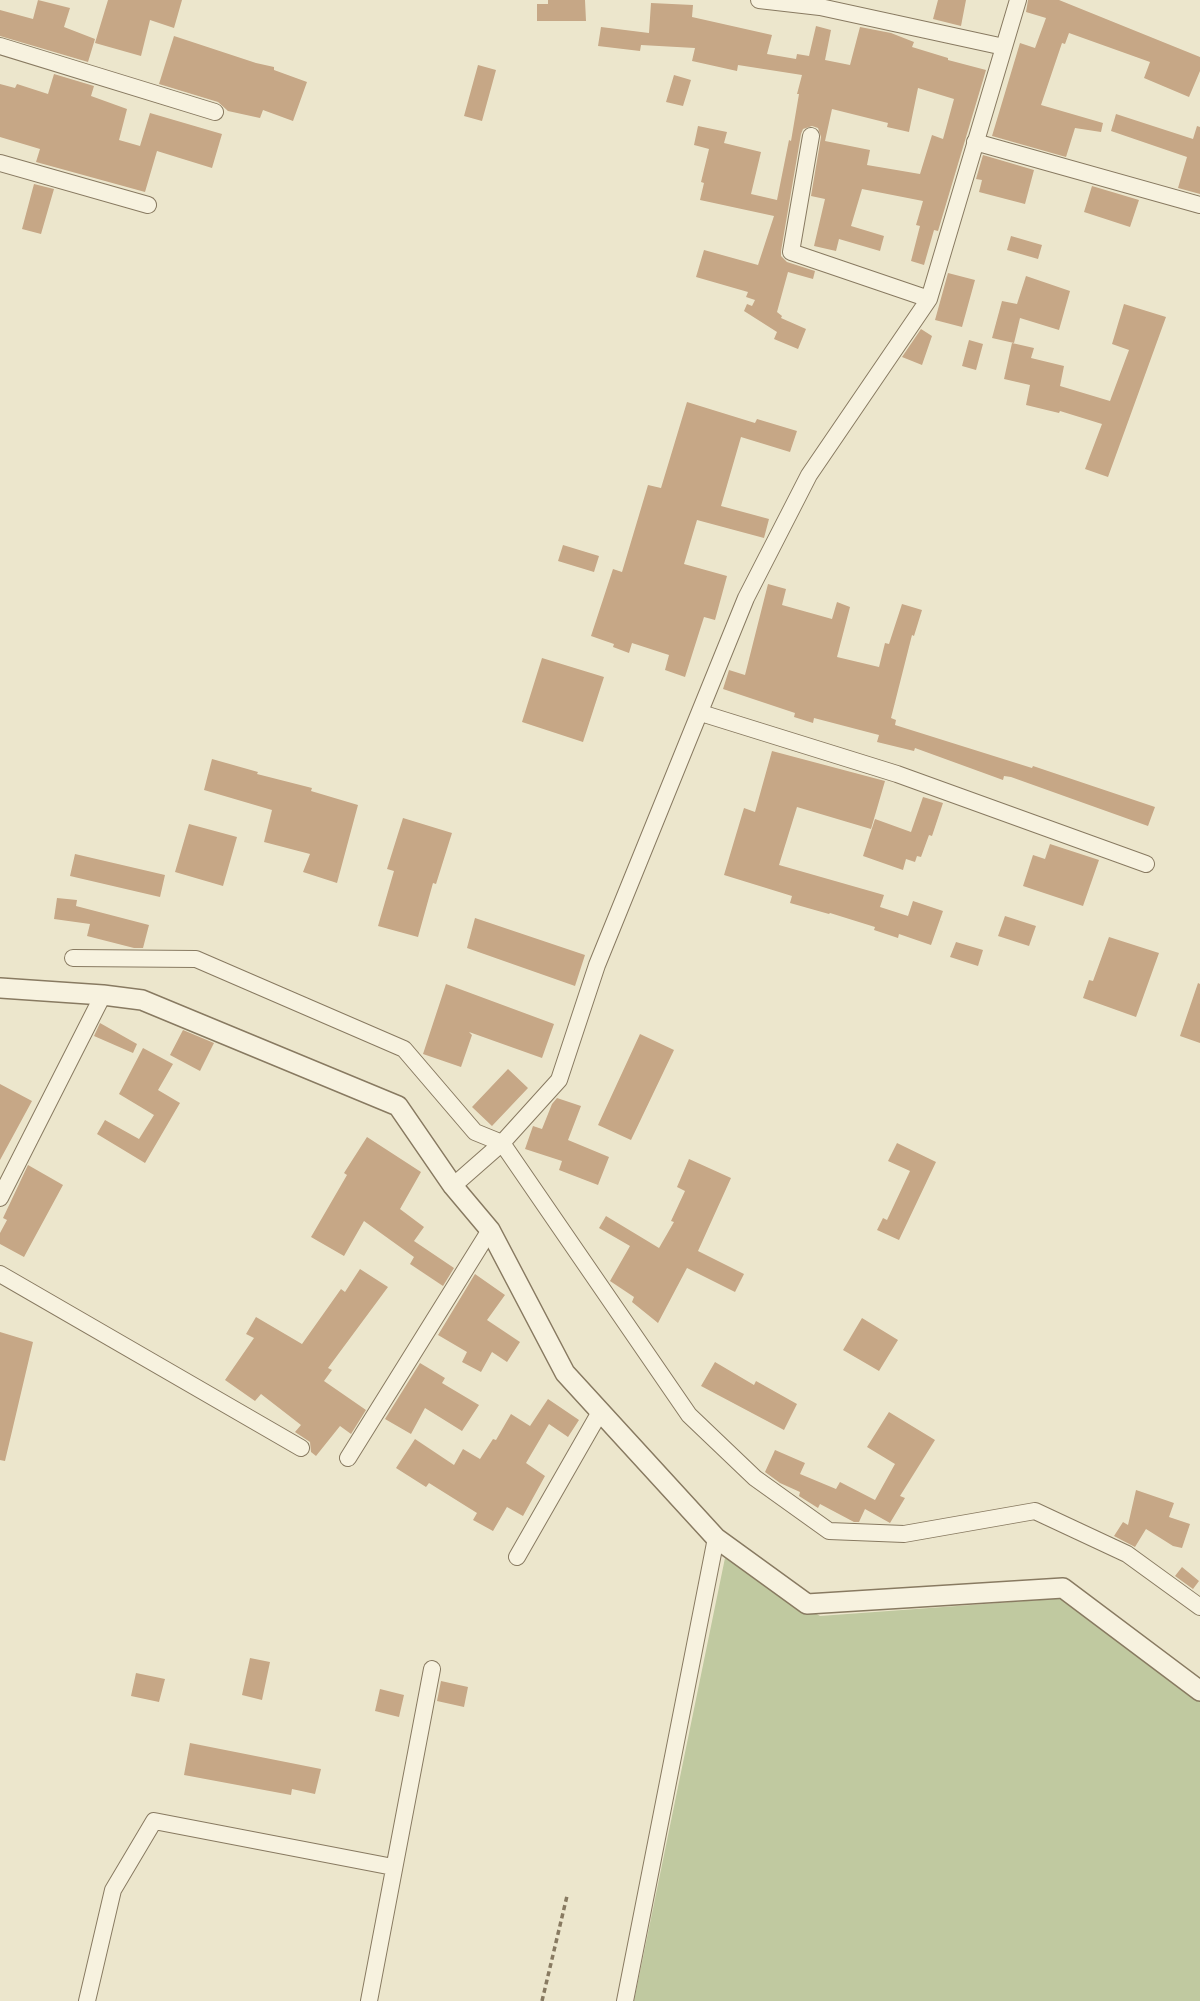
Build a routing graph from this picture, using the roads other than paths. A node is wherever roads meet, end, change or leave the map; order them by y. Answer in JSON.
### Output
{"nodes":[{"id":1,"x":759,"y":0,"type":"edge"},
{"id":2,"x":1018,"y":0,"type":"edge"},
{"id":3,"x":0,"y":46,"type":"edge"},
{"id":4,"x":1004,"y":47,"type":"junction"},
{"id":5,"x":215,"y":112,"type":"dead end"},
{"id":6,"x":811,"y":136,"type":"dead end"},
{"id":7,"x":975,"y":142,"type":"junction"},
{"id":8,"x":0,"y":163,"type":"edge"},
{"id":9,"x":148,"y":205,"type":"dead end"},
{"id":10,"x":1200,"y":205,"type":"edge"},
{"id":11,"x":929,"y":299,"type":"junction"},
{"id":12,"x":701,"y":713,"type":"junction"},
{"id":13,"x":1146,"y":864,"type":"dead end"},
{"id":14,"x":73,"y":958,"type":"dead end"},
{"id":15,"x":0,"y":988,"type":"edge"},
{"id":16,"x":103,"y":995,"type":"junction"},
{"id":17,"x":502,"y":1143,"type":"junction"},
{"id":18,"x":453,"y":1186,"type":"junction"},
{"id":19,"x":0,"y":1198,"type":"edge"},
{"id":20,"x":489,"y":1230,"type":"junction"},
{"id":21,"x":0,"y":1274,"type":"edge"},
{"id":22,"x":600,"y":1412,"type":"junction"},
{"id":23,"x":301,"y":1448,"type":"dead end"},
{"id":24,"x":348,"y":1458,"type":"dead end"},
{"id":25,"x":716,"y":1538,"type":"junction"},
{"id":26,"x":517,"y":1557,"type":"dead end"},
{"id":27,"x":1200,"y":1607,"type":"edge"},
{"id":28,"x":432,"y":1669,"type":"dead end"},
{"id":29,"x":1200,"y":1691,"type":"edge"},
{"id":30,"x":393,"y":1867,"type":"junction"},
{"id":31,"x":87,"y":2001,"type":"edge"},
{"id":32,"x":369,"y":2001,"type":"edge"},
{"id":33,"x":625,"y":2001,"type":"edge"}],
"edges":[{"from":1,"to":4,"type":"street"},
{"from":2,"to":4,"type":"street"},
{"from":3,"to":5,"type":"street"},
{"from":4,"to":7,"type":"street"},
{"from":6,"to":11,"type":"street"},
{"from":7,"to":10,"type":"street"},
{"from":7,"to":11,"type":"street"},
{"from":8,"to":9,"type":"street"},
{"from":11,"to":12,"type":"street"},
{"from":12,"to":13,"type":"street"},
{"from":12,"to":17,"type":"street"},
{"from":14,"to":17,"type":"street"},
{"from":15,"to":16,"type":"street"},
{"from":16,"to":18,"type":"street"},
{"from":16,"to":19,"type":"street"},
{"from":17,"to":18,"type":"street"},
{"from":17,"to":27,"type":"street"},
{"from":18,"to":20,"type":"street"},
{"from":20,"to":22,"type":"street"},
{"from":20,"to":24,"type":"street"},
{"from":21,"to":23,"type":"street"},
{"from":22,"to":25,"type":"street"},
{"from":22,"to":26,"type":"street"},
{"from":25,"to":29,"type":"street"},
{"from":25,"to":33,"type":"street"},
{"from":28,"to":30,"type":"street"},
{"from":30,"to":31,"type":"street"},
{"from":30,"to":32,"type":"street"}]}
